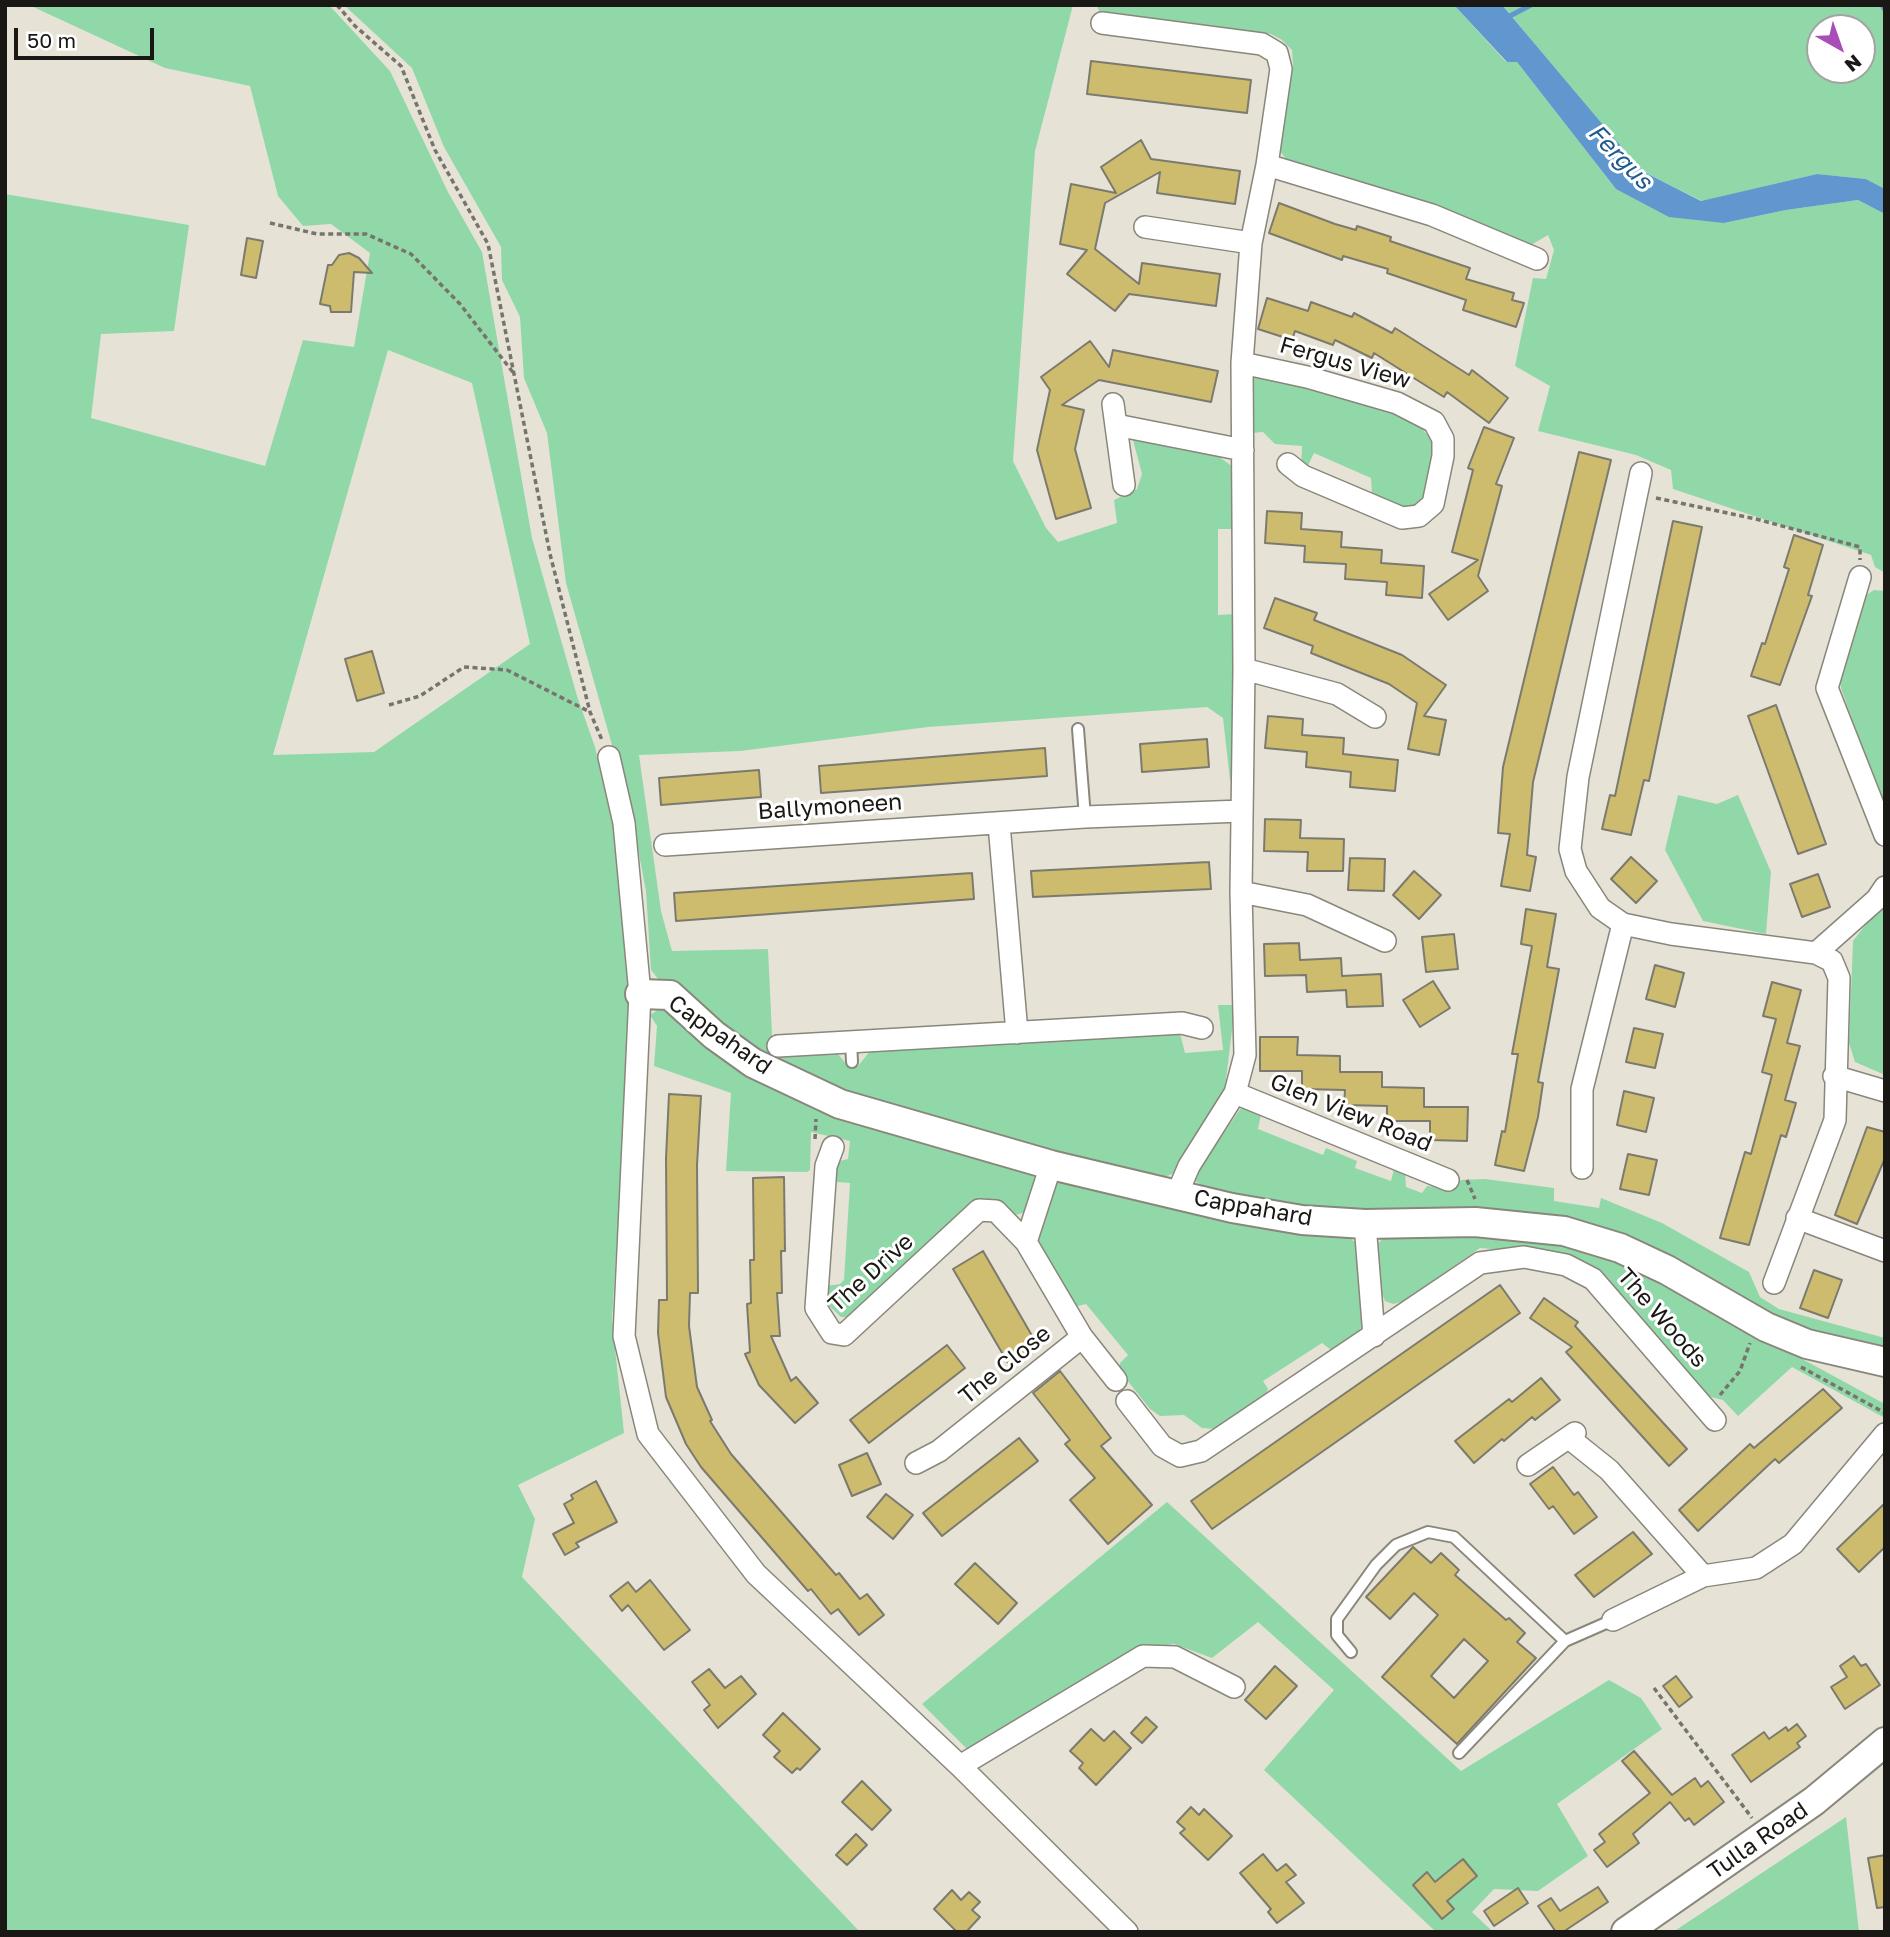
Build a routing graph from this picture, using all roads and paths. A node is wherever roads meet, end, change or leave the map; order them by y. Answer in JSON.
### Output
{"nodes":[{"id":1,"x":337,"y":5,"type":"edge"},
{"id":2,"x":1102,"y":23,"type":"dead end"},
{"id":3,"x":1267,"y":165,"type":"junction"},
{"id":4,"x":270,"y":223,"type":"dead end"},
{"id":5,"x":1145,"y":227,"type":"dead end"},
{"id":6,"x":1251,"y":243,"type":"junction"},
{"id":7,"x":1536,"y":259,"type":"dead end"},
{"id":8,"x":1242,"y":363,"type":"junction"},
{"id":9,"x":515,"y":376,"type":"junction"},
{"id":10,"x":1243,"y":450,"type":"junction"},
{"id":11,"x":1288,"y":464,"type":"dead end"},
{"id":12,"x":1641,"y":473,"type":"dead end"},
{"id":13,"x":1124,"y":485,"type":"dead end"},
{"id":14,"x":1637,"y":494,"type":"junction"},
{"id":15,"x":1860,"y":577,"type":"joint"},
{"id":16,"x":1244,"y":669,"type":"junction"},
{"id":17,"x":389,"y":705,"type":"dead end"},
{"id":18,"x":590,"y":712,"type":"junction"},
{"id":19,"x":1375,"y":717,"type":"dead end"},
{"id":20,"x":1078,"y":729,"type":"dead end"},
{"id":21,"x":609,"y":757,"type":"joint"},
{"id":22,"x":1241,"y":811,"type":"junction"},
{"id":23,"x":1085,"y":817,"type":"junction"},
{"id":24,"x":999,"y":824,"type":"junction"},
{"id":25,"x":1885,"y":835,"type":"edge"},
{"id":26,"x":665,"y":845,"type":"dead end"},
{"id":27,"x":1885,"y":887,"type":"edge"},
{"id":28,"x":1241,"y":892,"type":"junction"},
{"id":29,"x":1623,"y":924,"type":"junction"},
{"id":30,"x":1385,"y":940,"type":"dead end"},
{"id":31,"x":1816,"y":953,"type":"junction"},
{"id":32,"x":640,"y":994,"type":"junction"},
{"id":33,"x":1202,"y":1028,"type":"dead end"},
{"id":34,"x":1017,"y":1033,"type":"junction"},
{"id":35,"x":778,"y":1046,"type":"dead end"},
{"id":36,"x":1834,"y":1076,"type":"junction"},
{"id":37,"x":1885,"y":1091,"type":"edge"},
{"id":38,"x":1235,"y":1094,"type":"junction"},
{"id":39,"x":833,"y":1147,"type":"dead end"},
{"id":40,"x":1051,"y":1164,"type":"junction"},
{"id":41,"x":1581,"y":1168,"type":"dead end"},
{"id":42,"x":1448,"y":1180,"type":"dead end"},
{"id":43,"x":1177,"y":1194,"type":"junction"},
{"id":44,"x":1476,"y":1202,"type":"dead end"},
{"id":45,"x":1462,"y":1203,"type":"dead end"},
{"id":46,"x":1797,"y":1218,"type":"junction"},
{"id":47,"x":1365,"y":1224,"type":"junction"},
{"id":48,"x":1026,"y":1242,"type":"junction"},
{"id":49,"x":1885,"y":1251,"type":"edge"},
{"id":50,"x":1774,"y":1283,"type":"dead end"},
{"id":51,"x":1374,"y":1336,"type":"junction"},
{"id":52,"x":1082,"y":1337,"type":"junction"},
{"id":53,"x":1750,"y":1343,"type":"dead end"},
{"id":54,"x":1885,"y":1362,"type":"edge"},
{"id":55,"x":1116,"y":1380,"type":"dead end"},
{"id":56,"x":1127,"y":1401,"type":"dead end"},
{"id":57,"x":1710,"y":1414,"type":"joint"},
{"id":58,"x":1885,"y":1434,"type":"edge"},
{"id":59,"x":916,"y":1463,"type":"dead end"},
{"id":60,"x":1528,"y":1465,"type":"dead end"},
{"id":61,"x":1703,"y":1576,"type":"junction"},
{"id":62,"x":1613,"y":1620,"type":"joint"},
{"id":63,"x":1565,"y":1641,"type":"junction"},
{"id":64,"x":1351,"y":1652,"type":"dead end"},
{"id":65,"x":1234,"y":1686,"type":"dead end"},
{"id":66,"x":1654,"y":1688,"type":"dead end"},
{"id":67,"x":1885,"y":1742,"type":"edge"},
{"id":68,"x":1459,"y":1753,"type":"dead end"},
{"id":69,"x":960,"y":1766,"type":"junction"},
{"id":70,"x":1765,"y":1836,"type":"junction"},
{"id":71,"x":1127,"y":1932,"type":"edge"},
{"id":72,"x":1626,"y":1932,"type":"edge"}],
"edges":[{"from":1,"to":9,"type":"path"},
{"from":2,"to":3,"type":"street"},
{"from":3,"to":6,"type":"street"},
{"from":3,"to":7,"type":"street"},
{"from":4,"to":9,"type":"path"},
{"from":5,"to":6,"type":"street"},
{"from":6,"to":8,"type":"street"},
{"from":8,"to":10,"type":"street"},
{"from":8,"to":11,"type":"street","name":"Fergus View"},
{"from":9,"to":18,"type":"path"},
{"from":10,"to":13,"type":"street"},
{"from":10,"to":16,"type":"street"},
{"from":12,"to":14,"type":"street"},
{"from":14,"to":15,"type":"path"},
{"from":14,"to":29,"type":"street"},
{"from":15,"to":25,"type":"street"},
{"from":16,"to":19,"type":"street"},
{"from":16,"to":22,"type":"street"},
{"from":17,"to":18,"type":"path"},
{"from":18,"to":21,"type":"path"},
{"from":20,"to":23,"type":"lane"},
{"from":21,"to":32,"type":"street"},
{"from":22,"to":23,"type":"street","name":"Ballymoneen"},
{"from":22,"to":28,"type":"street"},
{"from":23,"to":24,"type":"street","name":"Ballymoneen"},
{"from":24,"to":26,"type":"street","name":"Ballymoneen"},
{"from":24,"to":34,"type":"street"},
{"from":27,"to":31,"type":"street"},
{"from":28,"to":30,"type":"street"},
{"from":28,"to":38,"type":"street"},
{"from":29,"to":31,"type":"street"},
{"from":29,"to":41,"type":"street"},
{"from":31,"to":36,"type":"street"},
{"from":32,"to":40,"type":"main road","name":"Cappahard"},
{"from":32,"to":69,"type":"street"},
{"from":33,"to":34,"type":"street"},
{"from":34,"to":35,"type":"street"},
{"from":36,"to":37,"type":"street"},
{"from":36,"to":46,"type":"street"},
{"from":38,"to":42,"type":"street","name":"Glen View Road"},
{"from":38,"to":43,"type":"street"},
{"from":39,"to":48,"type":"street","name":"The Drive"},
{"from":40,"to":43,"type":"main road","name":"Cappahard"},
{"from":40,"to":48,"type":"street"},
{"from":43,"to":47,"type":"main road","name":"Cappahard"},
{"from":44,"to":45,"type":"path"},
{"from":46,"to":49,"type":"street"},
{"from":46,"to":50,"type":"street"},
{"from":47,"to":51,"type":"street"},
{"from":47,"to":54,"type":"main road","name":"Cappahard"},
{"from":48,"to":52,"type":"street"},
{"from":51,"to":56,"type":"street","name":"The Woods"},
{"from":51,"to":57,"type":"street","name":"The Woods"},
{"from":52,"to":55,"type":"street","name":"The Close"},
{"from":52,"to":59,"type":"street","name":"The Close"},
{"from":53,"to":57,"type":"path"},
{"from":58,"to":61,"type":"street"},
{"from":60,"to":61,"type":"street"},
{"from":61,"to":62,"type":"street"},
{"from":62,"to":63,"type":"lane"},
{"from":63,"to":64,"type":"lane"},
{"from":63,"to":68,"type":"lane"},
{"from":65,"to":69,"type":"street"},
{"from":66,"to":70,"type":"path"},
{"from":67,"to":70,"type":"main road","name":"Tulla Road"},
{"from":69,"to":71,"type":"street"},
{"from":70,"to":72,"type":"main road","name":"Tulla Road"}]}
